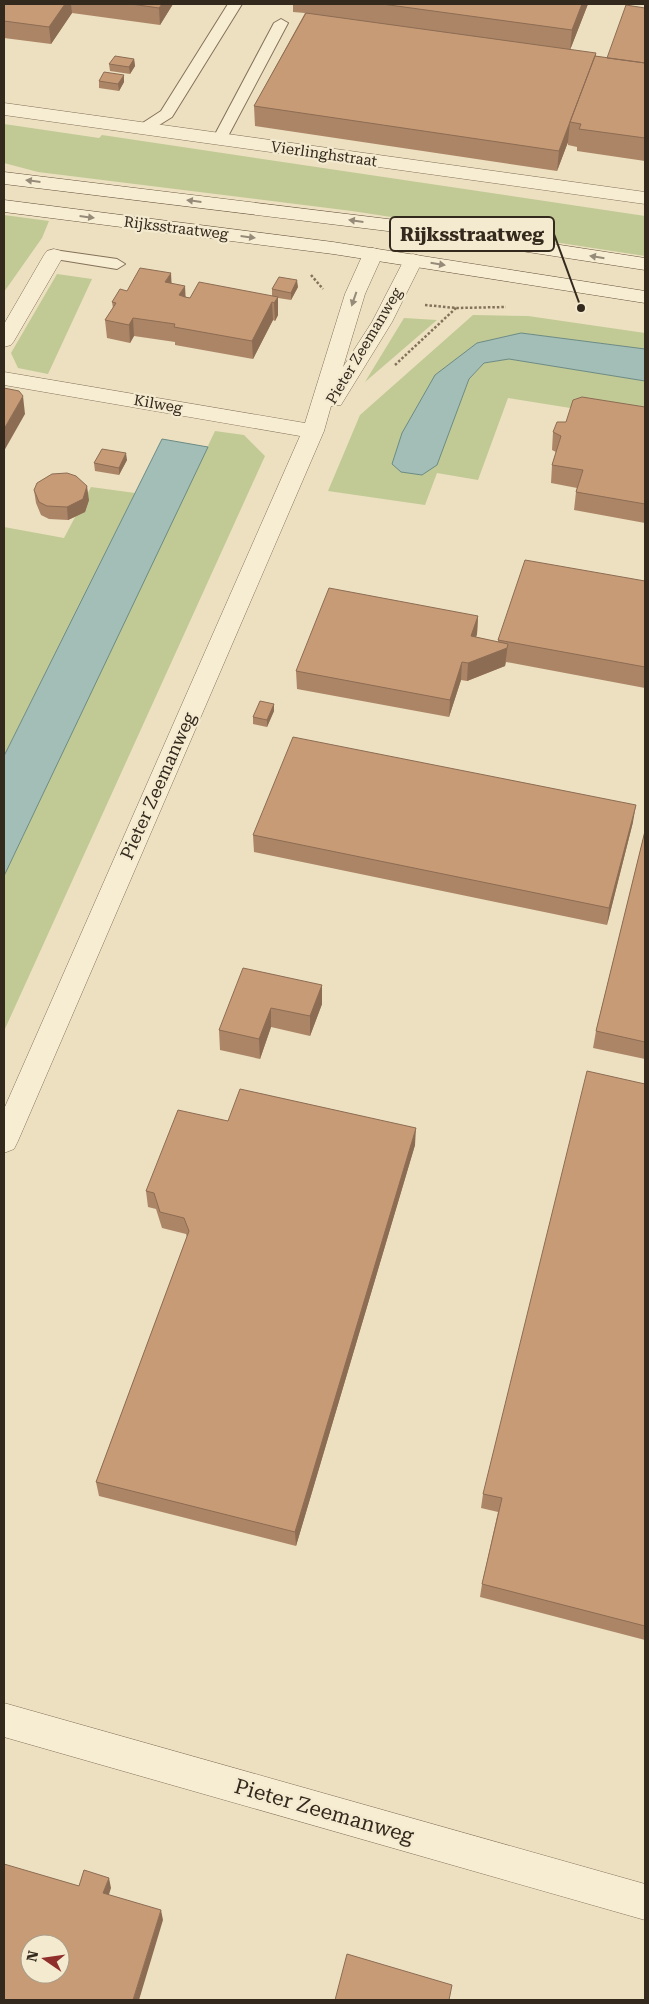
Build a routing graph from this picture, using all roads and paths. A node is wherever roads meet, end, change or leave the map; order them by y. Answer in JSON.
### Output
{"nodes":[{"id":1,"x":235,"y":4,"type":"edge"},
{"id":2,"x":281,"y":23,"type":"dead end"},
{"id":3,"x":4,"y":109,"type":"edge"},
{"id":4,"x":143,"y":129,"type":"junction"},
{"id":5,"x":219,"y":140,"type":"junction"},
{"id":6,"x":4,"y":178,"type":"edge"},
{"id":7,"x":645,"y":198,"type":"edge"},
{"id":8,"x":4,"y":206,"type":"edge"},
{"id":9,"x":404,"y":227,"type":"junction"},
{"id":10,"x":373,"y":254,"type":"junction"},
{"id":11,"x":54,"y":256,"type":"joint"},
{"id":12,"x":414,"y":260,"type":"junction"},
{"id":13,"x":117,"y":264,"type":"dead end"},
{"id":14,"x":645,"y":264,"type":"edge"},
{"id":15,"x":645,"y":297,"type":"edge"},
{"id":16,"x":508,"y":307,"type":"dead end"},
{"id":17,"x":456,"y":308,"type":"dead end"},
{"id":18,"x":4,"y":341,"type":"edge"},
{"id":19,"x":4,"y":378,"type":"edge"},
{"id":20,"x":313,"y":431,"type":"junction"},
{"id":21,"x":4,"y":1141,"type":"edge"},
{"id":22,"x":4,"y":1720,"type":"edge"},
{"id":23,"x":645,"y":1902,"type":"edge"}],
"edges":[{"from":1,"to":4,"type":"lane"},
{"from":2,"to":5,"type":"lane"},
{"from":3,"to":4,"type":"street","name":"Vierlinghstraat"},
{"from":4,"to":5,"type":"street","name":"Vierlinghstraat"},
{"from":5,"to":7,"type":"street","name":"Vierlinghstraat"},
{"from":9,"to":6,"type":"street","name":"Rijksstraatweg","one_way":true},
{"from":8,"to":10,"type":"street","name":"Rijksstraatweg","one_way":true},
{"from":9,"to":10,"type":"street"},
{"from":9,"to":12,"type":"street"},
{"from":14,"to":9,"type":"street","name":"Rijksstraatweg","one_way":true},
{"from":10,"to":12,"type":"street","name":"Rijksstraatweg"},
{"from":10,"to":20,"type":"street","name":"Pieter Zeemanweg","one_way":true},
{"from":11,"to":13,"type":"lane"},
{"from":11,"to":18,"type":"street"},
{"from":12,"to":15,"type":"street","name":"Rijksstraatweg","one_way":true},
{"from":12,"to":20,"type":"street","name":"Pieter Zeemanweg"},
{"from":16,"to":17,"type":"path"},
{"from":19,"to":20,"type":"street","name":"Kilweg"},
{"from":20,"to":21,"type":"street","name":"Pieter Zeemanweg"},
{"from":22,"to":23,"type":"street","name":"Pieter Zeemanweg"}]}
